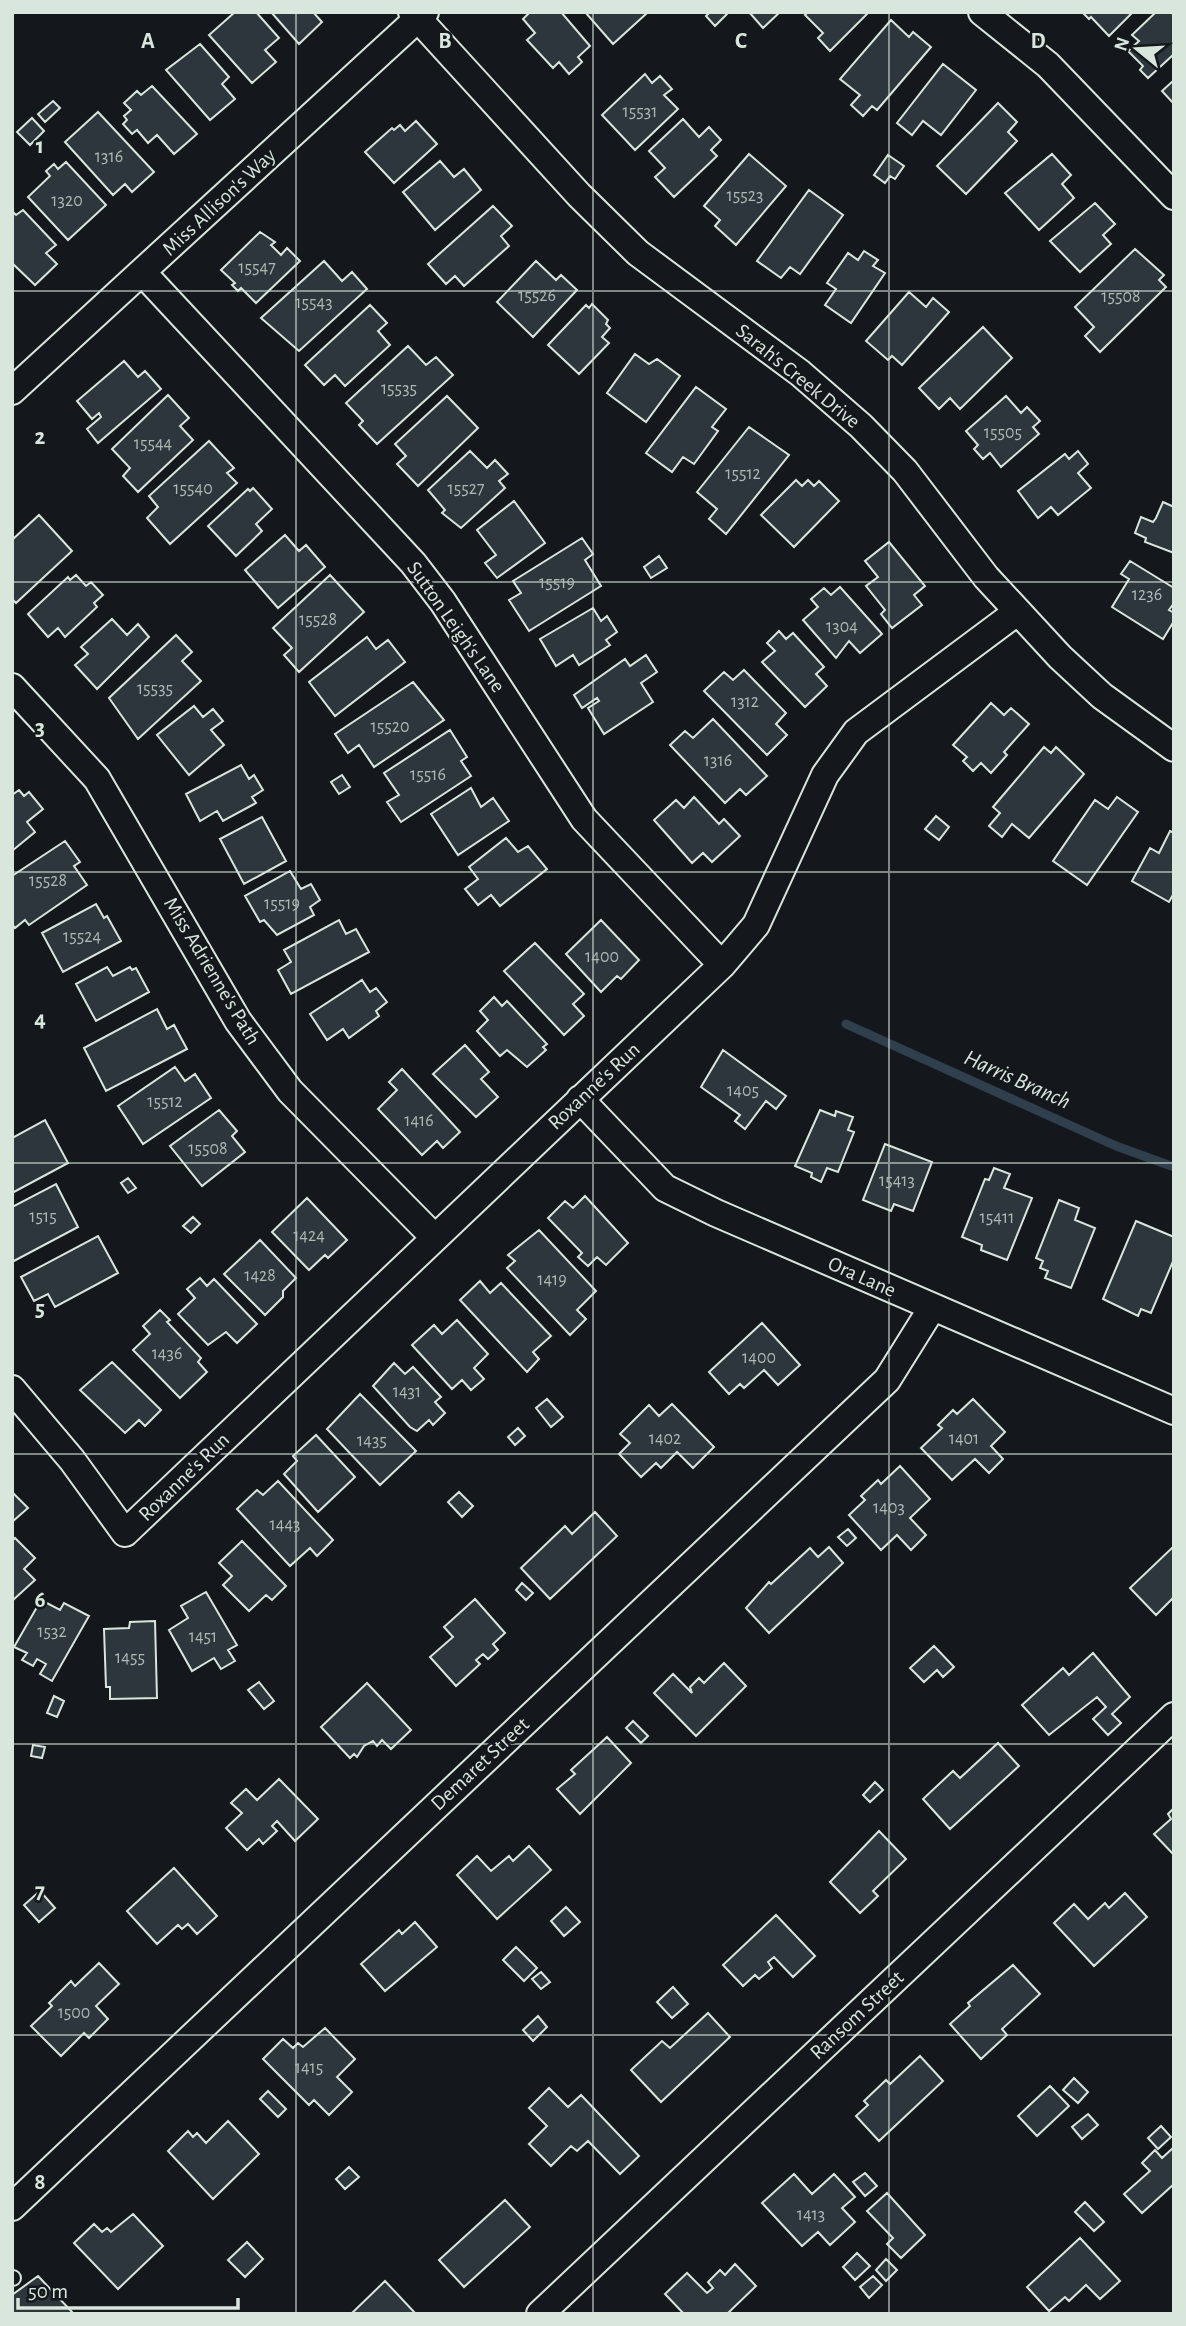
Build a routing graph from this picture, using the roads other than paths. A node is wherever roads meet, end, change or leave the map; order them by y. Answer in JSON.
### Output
{"nodes":[{"id":1,"x":982,"y":12,"type":"edge"},
{"id":2,"x":418,"y":15,"type":"edge"},
{"id":3,"x":1174,"y":196,"type":"edge"},
{"id":4,"x":142,"y":273,"type":"junction"},
{"id":5,"x":12,"y":391,"type":"edge"},
{"id":6,"x":1017,"y":612,"type":"junction"},
{"id":7,"x":12,"y":687,"type":"edge"},
{"id":8,"x":1172,"y":741,"type":"edge"},
{"id":9,"x":722,"y":965,"type":"junction"},
{"id":10,"x":580,"y":1099,"type":"junction"},
{"id":11,"x":435,"y":1238,"type":"junction"},
{"id":12,"x":932,"y":1308,"type":"junction"},
{"id":13,"x":12,"y":1389,"type":"edge"},
{"id":14,"x":1174,"y":1411,"type":"edge"},
{"id":15,"x":1174,"y":1716,"type":"edge"},
{"id":16,"x":12,"y":2207,"type":"edge"},
{"id":17,"x":540,"y":2314,"type":"edge"}],
"edges":[{"from":1,"to":3,"type":"street"},
{"from":2,"to":4,"type":"street","name":"Miss Allison's Way"},
{"from":2,"to":6,"type":"street","name":"Sarah's Creek Drive"},
{"from":4,"to":5,"type":"street","name":"Miss Allison's Way"},
{"from":4,"to":9,"type":"street","name":"Sutton Leigh's Lane"},
{"from":6,"to":8,"type":"street","name":"Sarah's Creek Drive"},
{"from":6,"to":9,"type":"street","name":"Roxanne's Run"},
{"from":7,"to":11,"type":"street","name":"Miss Adrienne's Path"},
{"from":9,"to":10,"type":"street","name":"Roxanne's Run"},
{"from":10,"to":11,"type":"street","name":"Roxanne's Run"},
{"from":10,"to":12,"type":"street","name":"Ora Lane"},
{"from":11,"to":13,"type":"street","name":"Roxanne's Run"},
{"from":12,"to":14,"type":"street","name":"Ora Lane"},
{"from":12,"to":16,"type":"street","name":"Demaret Street"},
{"from":15,"to":17,"type":"street","name":"Ransom Street"}]}
